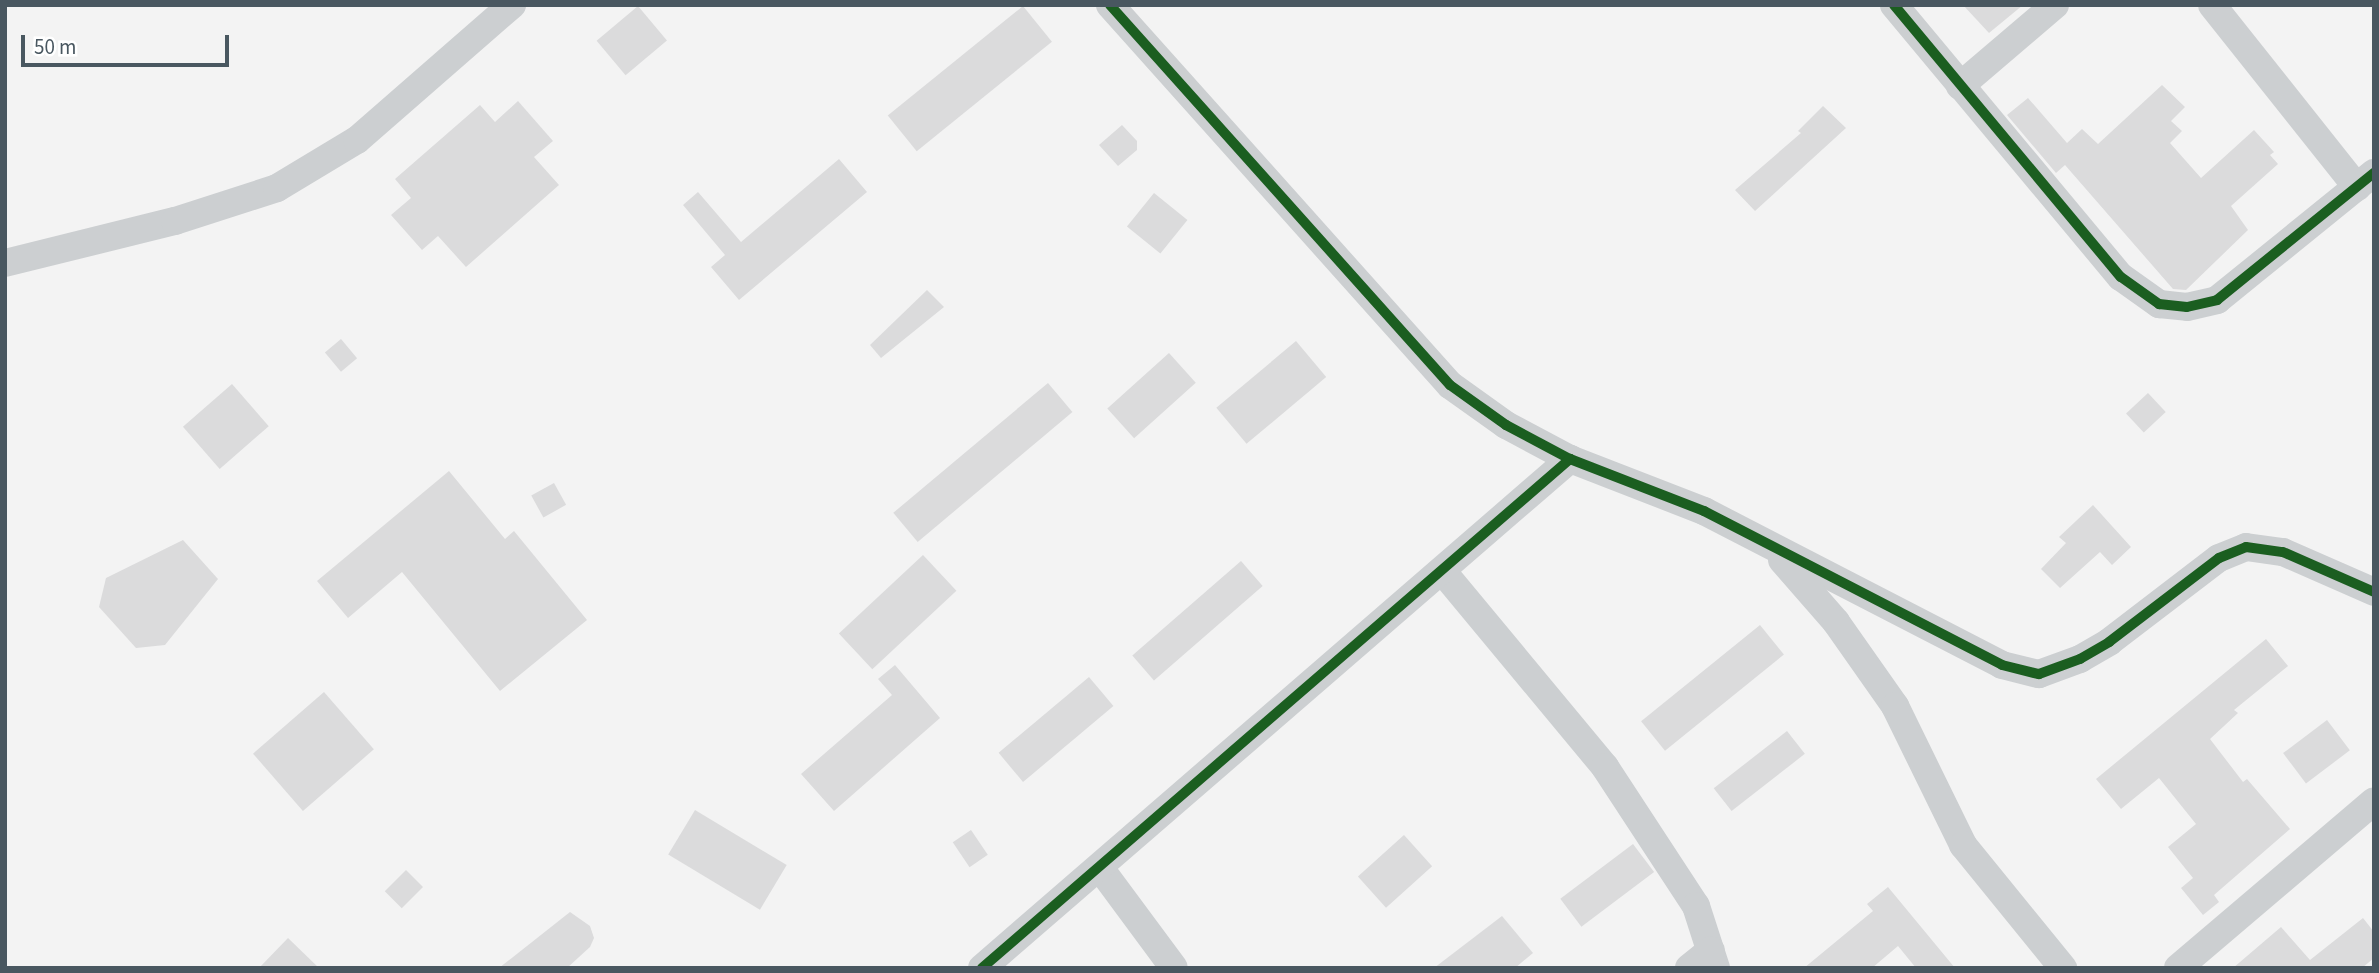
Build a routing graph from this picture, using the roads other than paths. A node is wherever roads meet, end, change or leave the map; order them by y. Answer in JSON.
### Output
{"nodes":[{"id":1,"x":512,"y":5,"type":"edge"},
{"id":2,"x":1110,"y":5,"type":"edge"},
{"id":3,"x":1894,"y":5,"type":"edge"},
{"id":4,"x":2055,"y":5,"type":"edge"},
{"id":5,"x":2212,"y":5,"type":"edge"},
{"id":6,"x":1959,"y":86,"type":"junction"},
{"id":7,"x":2365,"y":180,"type":"edge"},
{"id":8,"x":5,"y":263,"type":"edge"},
{"id":9,"x":1570,"y":459,"type":"junction"},
{"id":10,"x":1768,"y":545,"type":"junction"},
{"id":11,"x":1444,"y":573,"type":"junction"},
{"id":12,"x":2374,"y":592,"type":"edge"},
{"id":13,"x":2374,"y":801,"type":"edge"},
{"id":14,"x":1100,"y":868,"type":"junction"},
{"id":15,"x":1713,"y":959,"type":"edge"},
{"id":16,"x":2061,"y":967,"type":"edge"},
{"id":17,"x":982,"y":968,"type":"edge"},
{"id":18,"x":1174,"y":968,"type":"edge"},
{"id":19,"x":1689,"y":968,"type":"edge"},
{"id":20,"x":2178,"y":968,"type":"edge"}],
"edges":[{"from":1,"to":8,"type":"street"},
{"from":2,"to":9,"type":"street"},
{"from":3,"to":6,"type":"street"},
{"from":4,"to":6,"type":"street"},
{"from":5,"to":7,"type":"street"},
{"from":6,"to":7,"type":"street"},
{"from":9,"to":10,"type":"street"},
{"from":9,"to":11,"type":"street"},
{"from":10,"to":12,"type":"street"},
{"from":10,"to":16,"type":"street"},
{"from":11,"to":14,"type":"street"},
{"from":11,"to":15,"type":"street"},
{"from":13,"to":20,"type":"street"},
{"from":14,"to":17,"type":"street"},
{"from":14,"to":18,"type":"street"},
{"from":15,"to":19,"type":"street"}]}
